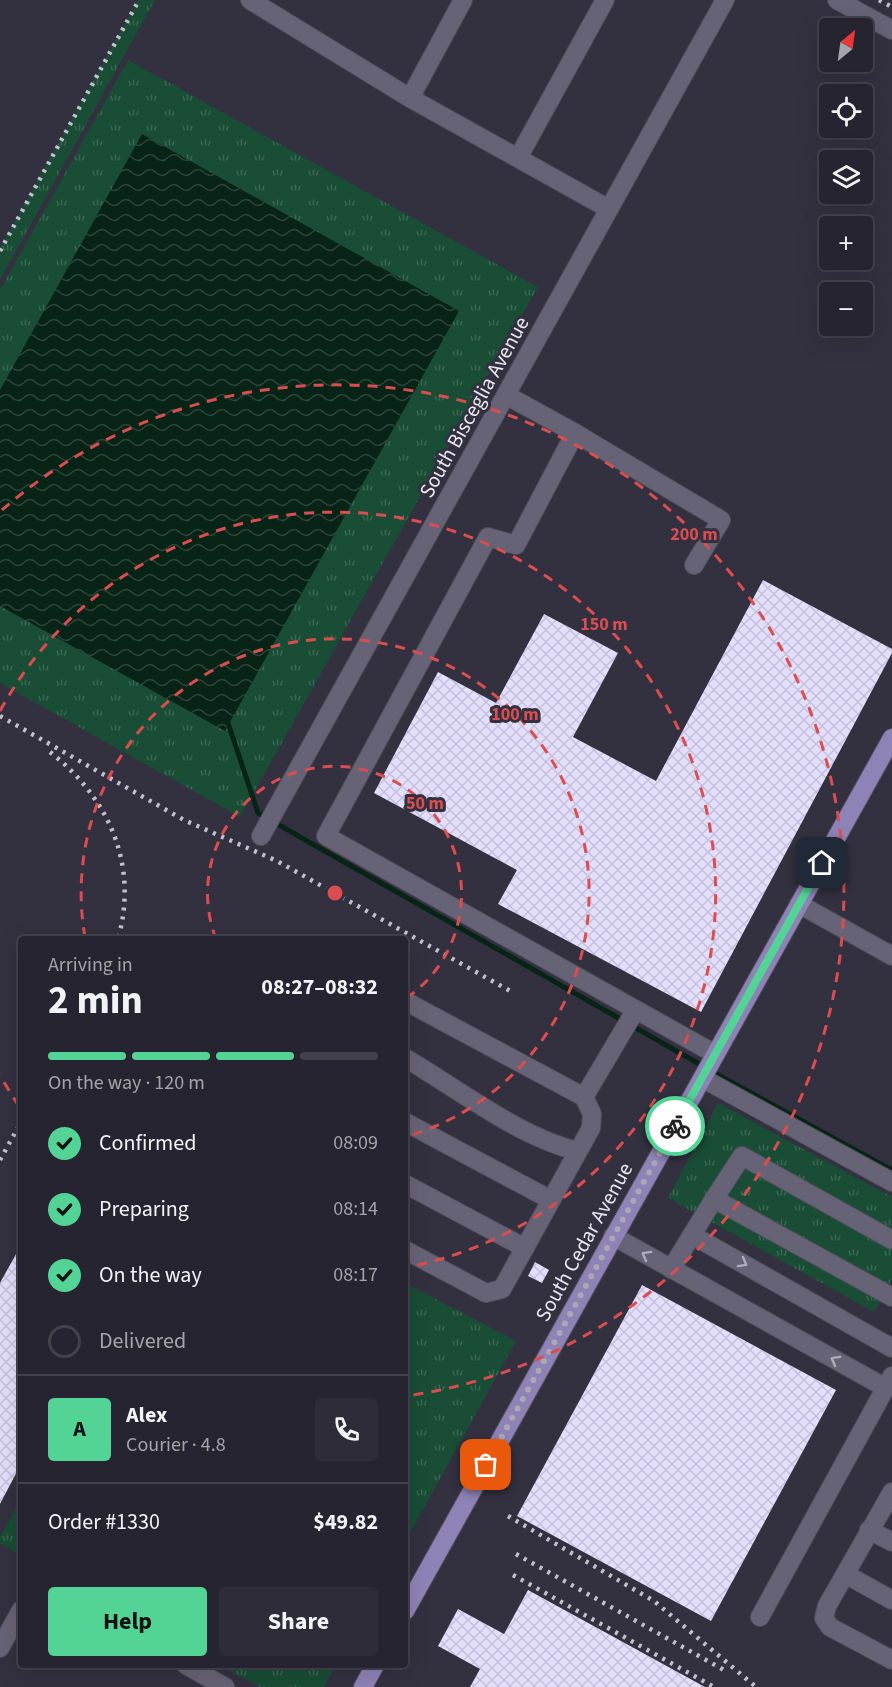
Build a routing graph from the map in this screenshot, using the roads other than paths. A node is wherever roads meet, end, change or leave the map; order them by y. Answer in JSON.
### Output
{"nodes":[{"id":1,"x":250,"y":0,"type":"edge"},
{"id":2,"x":463,"y":0,"type":"edge"},
{"id":3,"x":605,"y":0,"type":"edge"},
{"id":4,"x":725,"y":0,"type":"edge"},
{"id":5,"x":837,"y":0,"type":"edge"},
{"id":6,"x":892,"y":30,"type":"edge"},
{"id":7,"x":411,"y":98,"type":"junction"},
{"id":8,"x":518,"y":158,"type":"junction"},
{"id":9,"x":609,"y":209,"type":"junction"},
{"id":10,"x":506,"y":395,"type":"junction"},
{"id":11,"x":574,"y":434,"type":"junction"},
{"id":12,"x":694,"y":565,"type":"dead end"},
{"id":13,"x":892,"y":738,"type":"edge"},
{"id":14,"x":261,"y":836,"type":"dead end"},
{"id":15,"x":799,"y":904,"type":"junction"},
{"id":16,"x":892,"y":956,"type":"edge"},
{"id":17,"x":408,"y":1003,"type":"edge"},
{"id":18,"x":635,"y":1011,"type":"junction"},
{"id":19,"x":715,"y":1054,"type":"junction"},
{"id":20,"x":408,"y":1060,"type":"edge"},
{"id":21,"x":702,"y":1078,"type":"junction"},
{"id":22,"x":584,"y":1097,"type":"junction"},
{"id":23,"x":408,"y":1124,"type":"edge"},
{"id":24,"x":578,"y":1151,"type":"junction"},
{"id":25,"x":892,"y":1182,"type":"edge"},
{"id":26,"x":408,"y":1186,"type":"edge"},
{"id":27,"x":714,"y":1199,"type":"junction"},
{"id":28,"x":551,"y":1200,"type":"junction"},
{"id":29,"x":692,"y":1235,"type":"junction"},
{"id":30,"x":613,"y":1236,"type":"junction"},
{"id":31,"x":892,"y":1240,"type":"edge"},
{"id":32,"x":525,"y":1248,"type":"junction"},
{"id":33,"x":408,"y":1252,"type":"edge"},
{"id":34,"x":671,"y":1269,"type":"junction"},
{"id":35,"x":892,"y":1297,"type":"edge"},
{"id":36,"x":892,"y":1348,"type":"edge"},
{"id":37,"x":889,"y":1382,"type":"edge"},
{"id":38,"x":884,"y":1409,"type":"edge"},
{"id":39,"x":892,"y":1492,"type":"edge"},
{"id":40,"x":870,"y":1530,"type":"junction"},
{"id":41,"x":892,"y":1542,"type":"edge"},
{"id":42,"x":845,"y":1574,"type":"junction"},
{"id":43,"x":892,"y":1600,"type":"edge"},
{"id":44,"x":408,"y":1606,"type":"edge"},
{"id":45,"x":18,"y":1615,"type":"edge"},
{"id":46,"x":760,"y":1617,"type":"dead end"},
{"id":47,"x":0,"y":1648,"type":"edge"},
{"id":48,"x":892,"y":1660,"type":"edge"},
{"id":49,"x":191,"y":1668,"type":"edge"},
{"id":50,"x":373,"y":1668,"type":"edge"},
{"id":51,"x":225,"y":1687,"type":"edge"},
{"id":52,"x":363,"y":1687,"type":"edge"}],
"edges":[{"from":1,"to":7,"type":"street"},
{"from":2,"to":7,"type":"street"},
{"from":3,"to":8,"type":"street"},
{"from":4,"to":9,"type":"street","name":"South Bisceglia Avenue"},
{"from":5,"to":6,"type":"street"},
{"from":7,"to":8,"type":"street"},
{"from":8,"to":9,"type":"street"},
{"from":9,"to":10,"type":"street","name":"South Bisceglia Avenue"},
{"from":10,"to":11,"type":"street"},
{"from":10,"to":14,"type":"street","name":"South Bisceglia Avenue"},
{"from":11,"to":12,"type":"street"},
{"from":11,"to":18,"type":"street"},
{"from":13,"to":15,"type":"main road","name":"South Cedar Avenue"},
{"from":15,"to":16,"type":"street"},
{"from":15,"to":19,"type":"main road","name":"South Cedar Avenue"},
{"from":17,"to":22,"type":"street"},
{"from":18,"to":19,"type":"street"},
{"from":18,"to":22,"type":"street"},
{"from":19,"to":21,"type":"main road","name":"South Cedar Avenue"},
{"from":20,"to":24,"type":"street"},
{"from":21,"to":25,"type":"street"},
{"from":21,"to":30,"type":"main road","name":"South Cedar Avenue"},
{"from":22,"to":24,"type":"street"},
{"from":23,"to":28,"type":"street"},
{"from":24,"to":28,"type":"street"},
{"from":26,"to":32,"type":"street"},
{"from":27,"to":29,"type":"street"},
{"from":27,"to":31,"type":"street"},
{"from":27,"to":35,"type":"street"},
{"from":28,"to":32,"type":"street"},
{"from":29,"to":34,"type":"street"},
{"from":29,"to":36,"type":"street","one_way":true},
{"from":34,"to":30,"type":"street","one_way":true},
{"from":30,"to":44,"type":"main road","name":"South Cedar Avenue"},
{"from":32,"to":33,"type":"street"},
{"from":37,"to":34,"type":"street","one_way":true},
{"from":37,"to":38,"type":"street"},
{"from":38,"to":46,"type":"street"},
{"from":39,"to":40,"type":"street"},
{"from":40,"to":41,"type":"street"},
{"from":40,"to":42,"type":"street"},
{"from":42,"to":43,"type":"street"},
{"from":42,"to":48,"type":"street"},
{"from":45,"to":47,"type":"street"},
{"from":49,"to":51,"type":"street"},
{"from":50,"to":52,"type":"main road"}]}
